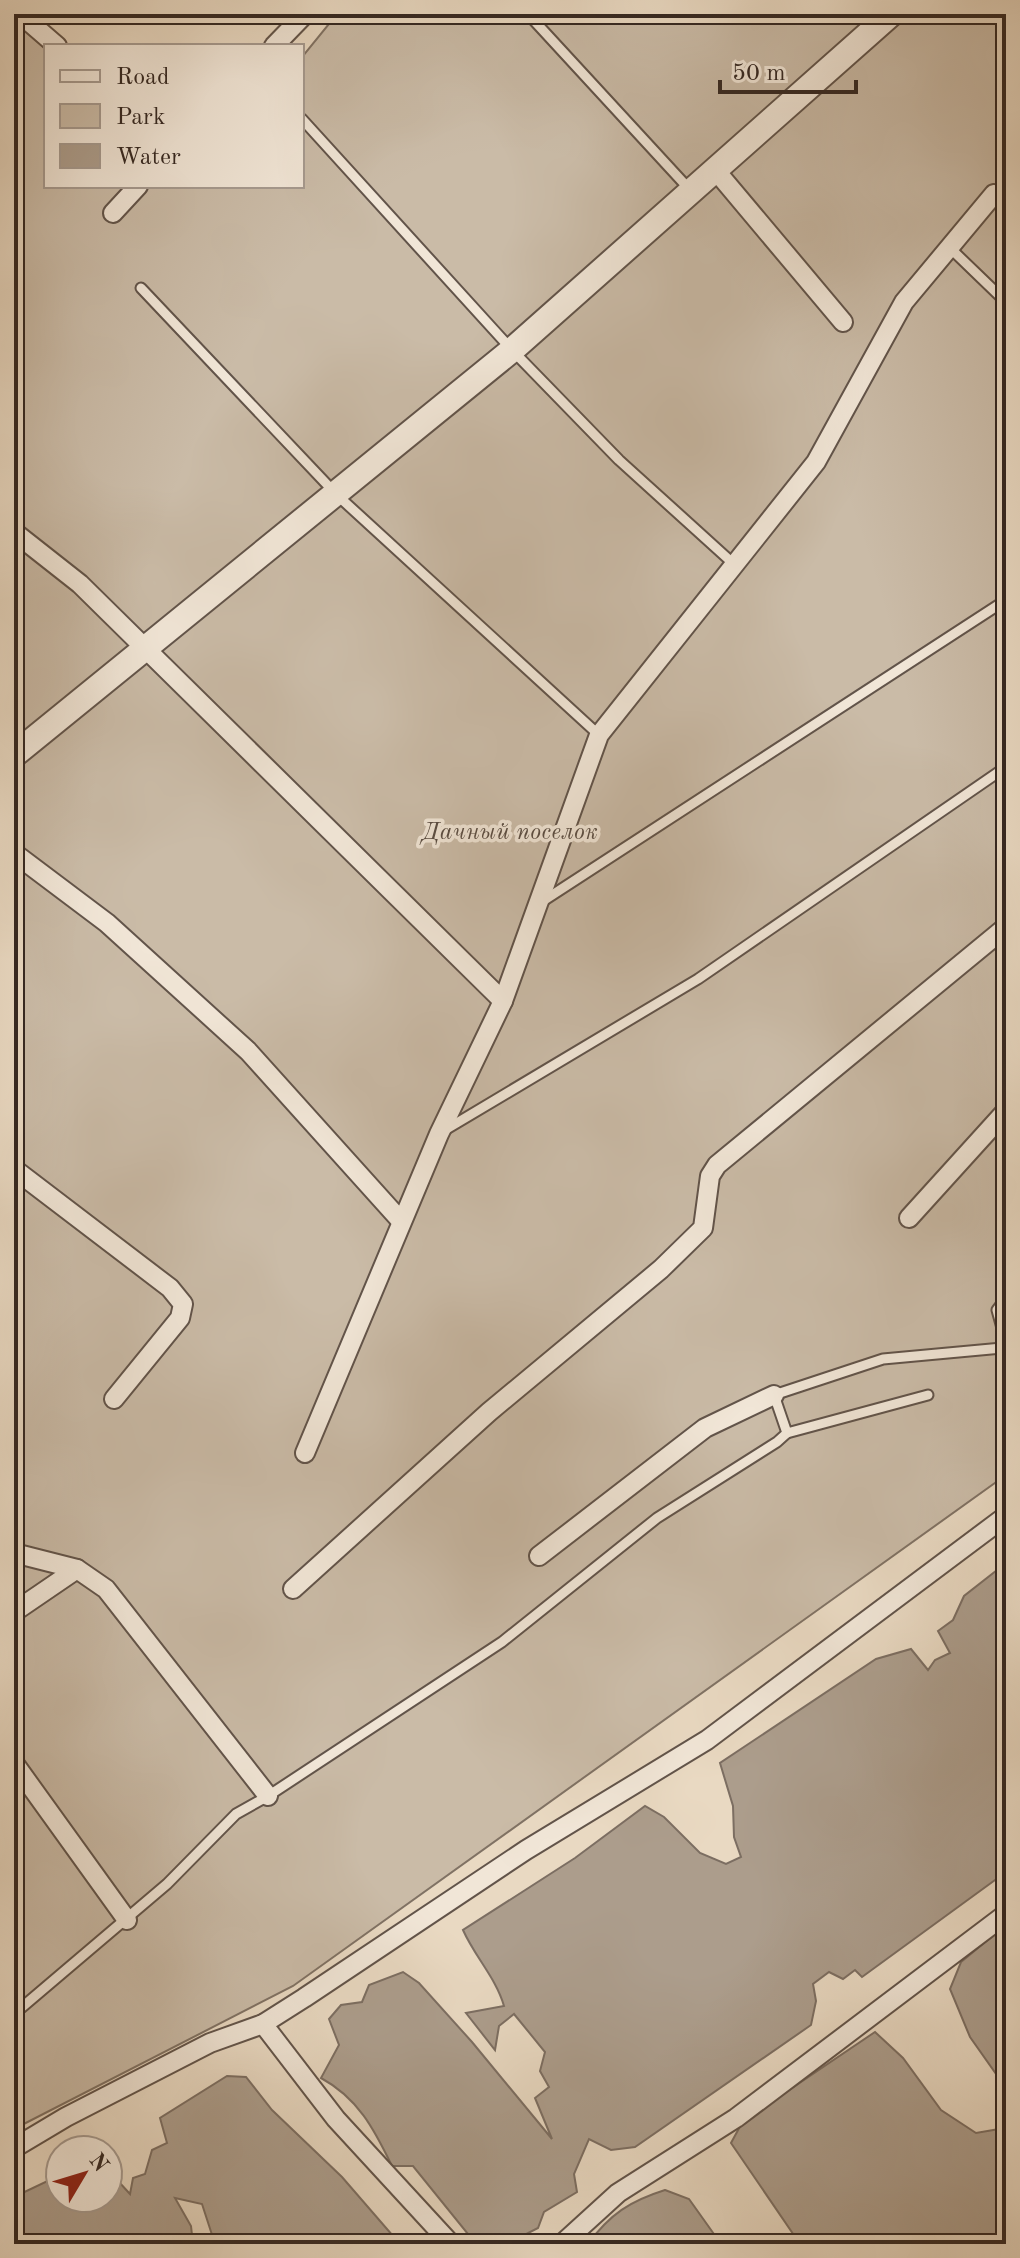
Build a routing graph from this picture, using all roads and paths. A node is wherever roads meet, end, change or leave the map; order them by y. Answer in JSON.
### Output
{"nodes":[{"id":1,"x":20,"y":14,"type":"edge"},
{"id":2,"x":305,"y":14,"type":"edge"},
{"id":3,"x":528,"y":14,"type":"edge"},
{"id":4,"x":891,"y":14,"type":"edge"},
{"id":5,"x":55,"y":44,"type":"edge"},
{"id":6,"x":276,"y":44,"type":"edge"},
{"id":7,"x":304,"y":121,"type":"edge"},
{"id":8,"x":717,"y":172,"type":"junction"},
{"id":9,"x":136,"y":188,"type":"edge"},
{"id":10,"x":1000,"y":188,"type":"edge"},
{"id":11,"x":693,"y":194,"type":"junction"},
{"id":12,"x":113,"y":213,"type":"dead end"},
{"id":13,"x":949,"y":247,"type":"junction"},
{"id":14,"x":141,"y":288,"type":"dead end"},
{"id":15,"x":1006,"y":302,"type":"edge"},
{"id":16,"x":843,"y":322,"type":"dead end"},
{"id":17,"x":512,"y":350,"type":"junction"},
{"id":18,"x":337,"y":495,"type":"junction"},
{"id":19,"x":14,"y":532,"type":"edge"},
{"id":20,"x":736,"y":566,"type":"junction"},
{"id":21,"x":1006,"y":600,"type":"edge"},
{"id":22,"x":147,"y":650,"type":"junction"},
{"id":23,"x":599,"y":735,"type":"junction"},
{"id":24,"x":14,"y":755,"type":"edge"},
{"id":25,"x":1006,"y":767,"type":"edge"},
{"id":26,"x":14,"y":853,"type":"edge"},
{"id":27,"x":542,"y":902,"type":"junction"},
{"id":28,"x":1006,"y":927,"type":"edge"},
{"id":29,"x":503,"y":1001,"type":"junction"},
{"id":30,"x":1006,"y":1111,"type":"edge"},
{"id":31,"x":439,"y":1134,"type":"junction"},
{"id":32,"x":14,"y":1169,"type":"edge"},
{"id":33,"x":909,"y":1218,"type":"dead end"},
{"id":34,"x":401,"y":1221,"type":"junction"},
{"id":35,"x":1006,"y":1298,"type":"edge"},
{"id":36,"x":774,"y":1395,"type":"junction"},
{"id":37,"x":928,"y":1395,"type":"dead end"},
{"id":38,"x":114,"y":1399,"type":"dead end"},
{"id":39,"x":787,"y":1433,"type":"junction"},
{"id":40,"x":305,"y":1453,"type":"dead end"},
{"id":41,"x":1006,"y":1516,"type":"edge"},
{"id":42,"x":14,"y":1553,"type":"edge"},
{"id":43,"x":539,"y":1556,"type":"dead end"},
{"id":44,"x":77,"y":1569,"type":"junction"},
{"id":45,"x":293,"y":1589,"type":"dead end"},
{"id":46,"x":14,"y":1612,"type":"edge"},
{"id":47,"x":14,"y":1763,"type":"edge"},
{"id":48,"x":268,"y":1796,"type":"junction"},
{"id":49,"x":1006,"y":1914,"type":"edge"},
{"id":50,"x":127,"y":1920,"type":"junction"},
{"id":51,"x":14,"y":2014,"type":"edge"},
{"id":52,"x":263,"y":2024,"type":"junction"},
{"id":53,"x":14,"y":2148,"type":"edge"},
{"id":54,"x":451,"y":2244,"type":"edge"},
{"id":55,"x":562,"y":2244,"type":"edge"}],
"edges":[{"from":1,"to":5,"type":"street"},
{"from":2,"to":6,"type":"street"},
{"from":3,"to":11,"type":"lane"},
{"from":4,"to":8,"type":"street"},
{"from":7,"to":17,"type":"lane"},
{"from":8,"to":11,"type":"street"},
{"from":8,"to":16,"type":"street"},
{"from":9,"to":12,"type":"street"},
{"from":10,"to":13,"type":"street"},
{"from":11,"to":17,"type":"street"},
{"from":13,"to":15,"type":"lane"},
{"from":13,"to":20,"type":"street"},
{"from":14,"to":18,"type":"lane"},
{"from":17,"to":18,"type":"street"},
{"from":17,"to":20,"type":"lane"},
{"from":18,"to":22,"type":"street"},
{"from":18,"to":23,"type":"lane"},
{"from":19,"to":22,"type":"street"},
{"from":20,"to":23,"type":"street"},
{"from":21,"to":27,"type":"lane"},
{"from":22,"to":24,"type":"street"},
{"from":22,"to":29,"type":"street"},
{"from":23,"to":27,"type":"street"},
{"from":25,"to":31,"type":"lane"},
{"from":26,"to":34,"type":"street"},
{"from":27,"to":29,"type":"street"},
{"from":28,"to":45,"type":"street"},
{"from":29,"to":31,"type":"street"},
{"from":30,"to":33,"type":"street"},
{"from":31,"to":34,"type":"street"},
{"from":32,"to":38,"type":"street"},
{"from":34,"to":40,"type":"street"},
{"from":35,"to":36,"type":"lane"},
{"from":36,"to":39,"type":"lane"},
{"from":36,"to":43,"type":"street"},
{"from":37,"to":39,"type":"lane"},
{"from":39,"to":48,"type":"lane"},
{"from":41,"to":52,"type":"street"},
{"from":42,"to":44,"type":"street"},
{"from":44,"to":46,"type":"street"},
{"from":44,"to":48,"type":"street"},
{"from":47,"to":50,"type":"street"},
{"from":48,"to":50,"type":"lane"},
{"from":49,"to":55,"type":"street"},
{"from":50,"to":51,"type":"lane"},
{"from":52,"to":53,"type":"street"},
{"from":52,"to":54,"type":"street"}]}
